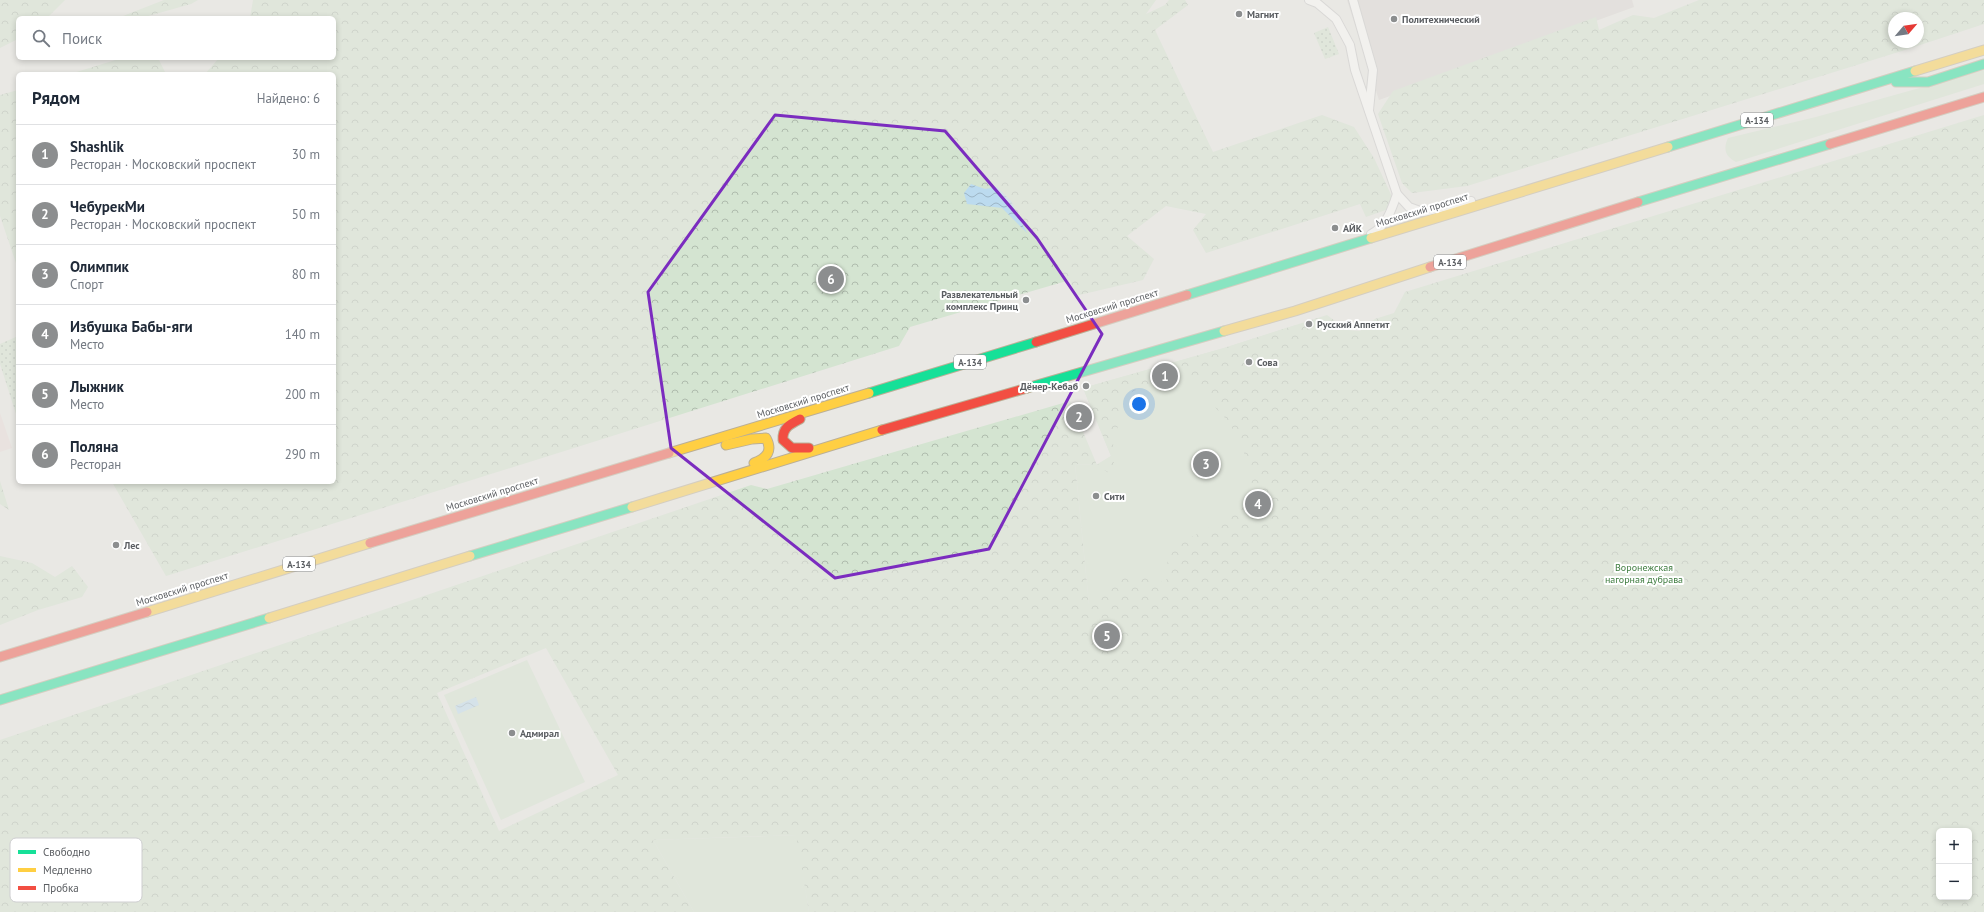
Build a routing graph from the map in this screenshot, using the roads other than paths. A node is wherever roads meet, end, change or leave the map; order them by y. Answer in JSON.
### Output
{"nodes":[{"id":1,"x":1309,"y":0,"type":"edge"},
{"id":2,"x":1353,"y":0,"type":"edge"},
{"id":3,"x":1984,"y":50,"type":"edge"},
{"id":4,"x":1984,"y":64,"type":"edge"},
{"id":5,"x":1882,"y":82,"type":"junction"},
{"id":6,"x":1984,"y":91,"type":"edge"},
{"id":7,"x":1984,"y":97,"type":"edge"},
{"id":8,"x":1369,"y":113,"type":"junction"},
{"id":9,"x":1904,"y":121,"type":"junction"},
{"id":10,"x":1397,"y":194,"type":"junction"},
{"id":11,"x":1506,"y":196,"type":"junction"},
{"id":12,"x":1339,"y":247,"type":"junction"},
{"id":13,"x":916,"y":379,"type":"junction"},
{"id":14,"x":903,"y":424,"type":"junction"},
{"id":15,"x":599,"y":474,"type":"junction"},
{"id":16,"x":690,"y":489,"type":"junction"},
{"id":17,"x":0,"y":657,"type":"edge"},
{"id":18,"x":0,"y":700,"type":"edge"}],
"edges":[{"from":1,"to":8,"type":"street"},
{"from":2,"to":8,"type":"street"},
{"from":3,"to":5,"type":"highway","number":"А-134"},
{"from":4,"to":5,"type":"highway","number":"А-134"},
{"from":5,"to":11,"type":"highway","name":"Московский проспект","number":"А-134"},
{"from":6,"to":9,"type":"highway","number":"А-134"},
{"from":7,"to":9,"type":"highway","number":"А-134"},
{"from":8,"to":10,"type":"street"},
{"from":9,"to":14,"type":"highway","number":"А-134"},
{"from":10,"to":11,"type":"street"},
{"from":10,"to":12,"type":"street"},
{"from":11,"to":12,"type":"highway","name":"Московский проспект","number":"А-134"},
{"from":12,"to":13,"type":"highway","name":"Московский проспект","number":"А-134"},
{"from":13,"to":14,"type":"highway"},
{"from":13,"to":15,"type":"highway","name":"Московский проспект","number":"А-134"},
{"from":14,"to":16,"type":"highway","number":"А-134"},
{"from":15,"to":16,"type":"highway"},
{"from":15,"to":17,"type":"highway","name":"Московский проспект","number":"А-134"},
{"from":16,"to":18,"type":"highway","number":"А-134"}]}
